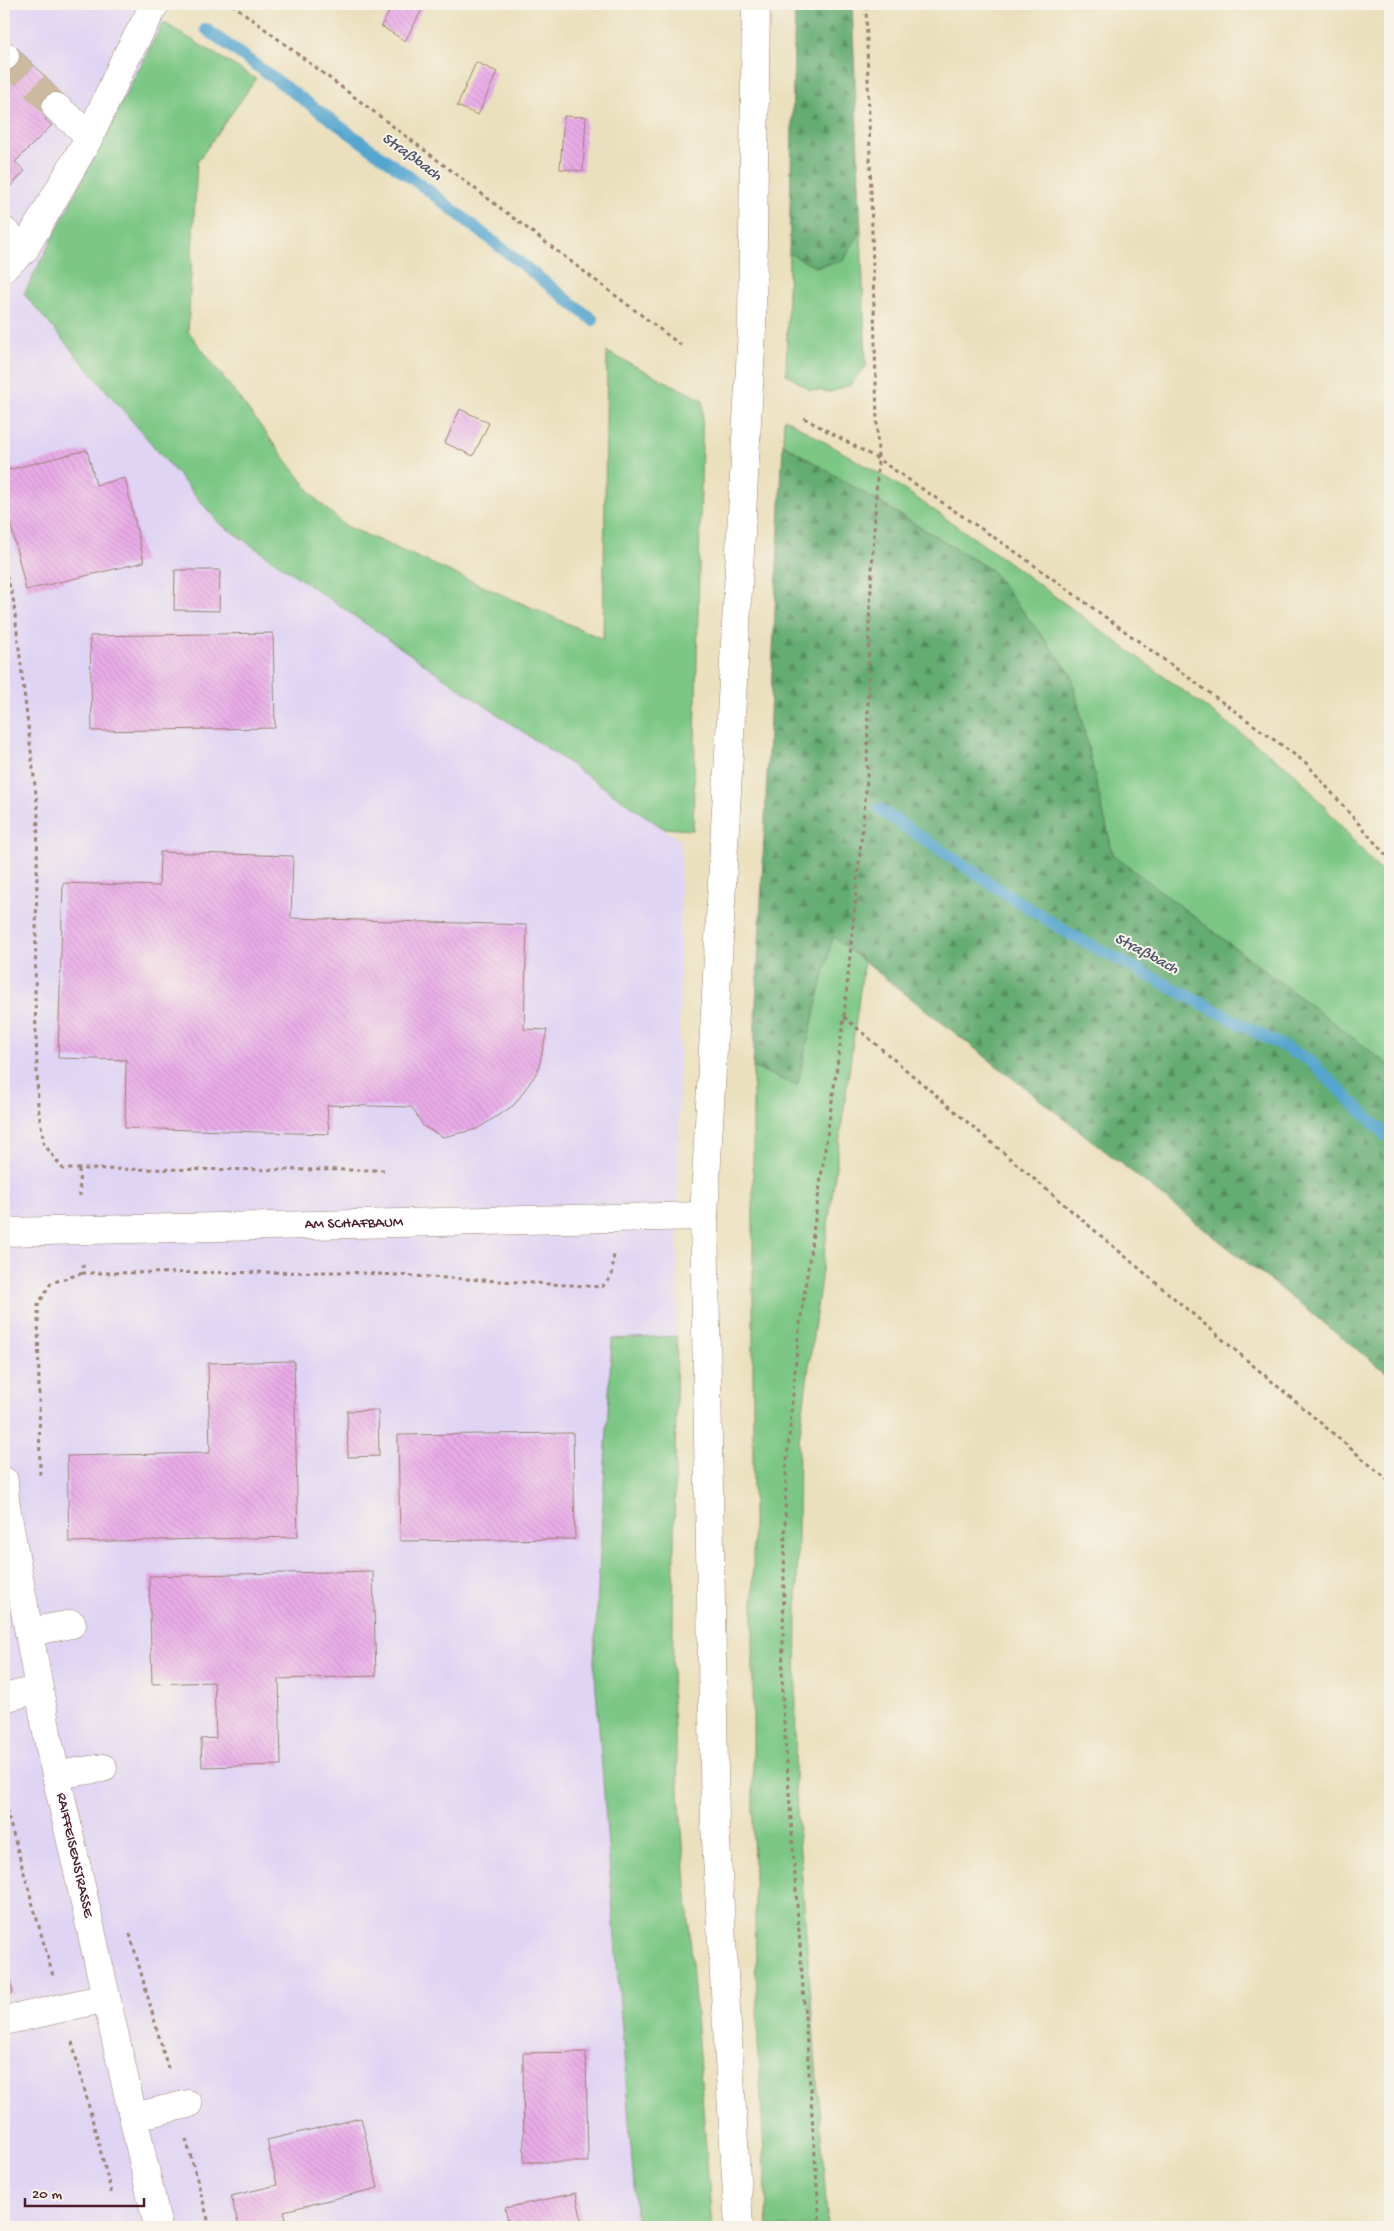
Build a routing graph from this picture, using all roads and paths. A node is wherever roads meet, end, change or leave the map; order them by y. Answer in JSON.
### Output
{"nodes":[{"id":1,"x":154,"y":4,"type":"edge"},
{"id":2,"x":232,"y":4,"type":"edge"},
{"id":3,"x":756,"y":4,"type":"edge"},
{"id":4,"x":866,"y":4,"type":"edge"},
{"id":5,"x":56,"y":107,"type":"tunnel mouth"},
{"id":6,"x":90,"y":136,"type":"junction"},
{"id":7,"x":4,"y":231,"type":"edge"},
{"id":8,"x":14,"y":259,"type":"edge"},
{"id":9,"x":682,"y":346,"type":"dead end"},
{"id":10,"x":804,"y":418,"type":"dead end"},
{"id":11,"x":878,"y":458,"type":"junction"},
{"id":12,"x":4,"y":568,"type":"edge"},
{"id":13,"x":1390,"y":860,"type":"edge"},
{"id":14,"x":844,"y":1017,"type":"junction"},
{"id":15,"x":79,"y":1169,"type":"junction"},
{"id":16,"x":384,"y":1170,"type":"dead end"},
{"id":17,"x":704,"y":1216,"type":"junction"},
{"id":18,"x":616,"y":1218,"type":"junction"},
{"id":19,"x":82,"y":1230,"type":"junction"},
{"id":20,"x":4,"y":1232,"type":"edge"},
{"id":21,"x":1390,"y":1482,"type":"edge"},
{"id":22,"x":4,"y":1494,"type":"edge"},
{"id":23,"x":72,"y":1624,"type":"dead end"},
{"id":24,"x":29,"y":1632,"type":"junction"},
{"id":25,"x":39,"y":1689,"type":"junction"},
{"id":26,"x":4,"y":1698,"type":"edge"},
{"id":27,"x":103,"y":1768,"type":"dead end"},
{"id":28,"x":56,"y":1775,"type":"junction"},
{"id":29,"x":106,"y":1998,"type":"junction"},
{"id":30,"x":4,"y":2021,"type":"edge"},
{"id":31,"x":188,"y":2104,"type":"dead end"},
{"id":32,"x":133,"y":2117,"type":"junction"},
{"id":33,"x":158,"y":2227,"type":"edge"},
{"id":34,"x":740,"y":2227,"type":"edge"},
{"id":35,"x":820,"y":2227,"type":"edge"}],
"edges":[{"from":1,"to":6,"type":"main road"},
{"from":2,"to":9,"type":"path"},
{"from":3,"to":17,"type":"main road","bridge":true},
{"from":4,"to":11,"type":"path"},
{"from":5,"to":6,"type":"main road"},
{"from":6,"to":8,"type":"main road"},
{"from":7,"to":8,"type":"main road"},
{"from":10,"to":11,"type":"path"},
{"from":11,"to":13,"type":"path"},
{"from":11,"to":14,"type":"path"},
{"from":12,"to":15,"type":"path"},
{"from":14,"to":21,"type":"path"},
{"from":14,"to":35,"type":"path"},
{"from":15,"to":16,"type":"path"},
{"from":15,"to":19,"type":"path"},
{"from":17,"to":18,"type":"main road","name":"AM SCHAFBAUM"},
{"from":17,"to":34,"type":"main road"},
{"from":18,"to":19,"type":"main road","name":"AM SCHAFBAUM"},
{"from":18,"to":19,"type":"path"},
{"from":19,"to":20,"type":"main road","name":"AM SCHAFBAUM"},
{"from":22,"to":24,"type":"main road","name":"RAIFFEISENSTRASSE"},
{"from":23,"to":24,"type":"main road"},
{"from":24,"to":25,"type":"main road","name":"RAIFFEISENSTRASSE"},
{"from":25,"to":26,"type":"main road"},
{"from":25,"to":28,"type":"main road","name":"RAIFFEISENSTRASSE"},
{"from":27,"to":28,"type":"main road"},
{"from":28,"to":29,"type":"main road","name":"RAIFFEISENSTRASSE"},
{"from":29,"to":30,"type":"main road"},
{"from":29,"to":32,"type":"main road","name":"RAIFFEISENSTRASSE"},
{"from":31,"to":32,"type":"main road"},
{"from":32,"to":33,"type":"main road","name":"RAIFFEISENSTRASSE"}]}
